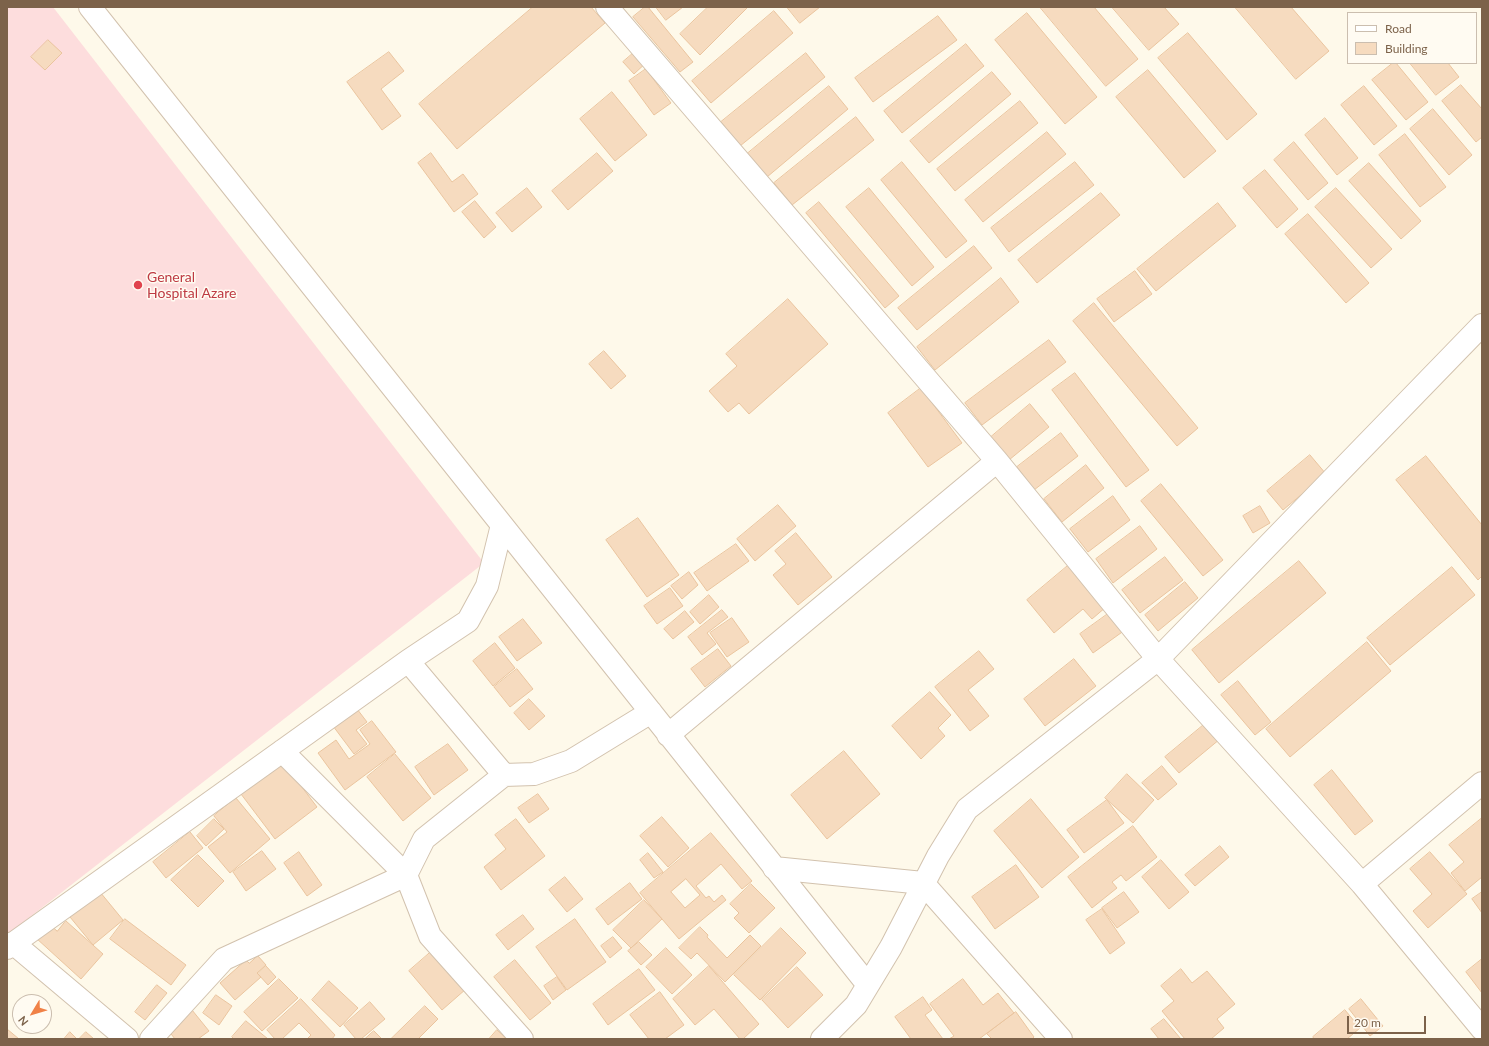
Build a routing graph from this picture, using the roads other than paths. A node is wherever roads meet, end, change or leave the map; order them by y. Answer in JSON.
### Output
{"nodes":[{"id":1,"x":90,"y":7,"type":"edge"},
{"id":2,"x":607,"y":7,"type":"edge"},
{"id":3,"x":1482,"y":325,"type":"edge"},
{"id":4,"x":997,"y":461,"type":"junction"},
{"id":5,"x":502,"y":525,"type":"junction"},
{"id":6,"x":1158,"y":659,"type":"junction"},
{"id":7,"x":408,"y":661,"type":"junction"},
{"id":8,"x":651,"y":712,"type":"junction"},
{"id":9,"x":668,"y":735,"type":"junction"},
{"id":10,"x":282,"y":751,"type":"junction"},
{"id":11,"x":504,"y":775,"type":"junction"},
{"id":12,"x":1482,"y":783,"type":"edge"},
{"id":13,"x":774,"y":868,"type":"junction"},
{"id":14,"x":406,"y":875,"type":"junction"},
{"id":15,"x":923,"y":883,"type":"junction"},
{"id":16,"x":1362,"y":884,"type":"junction"},
{"id":17,"x":10,"y":946,"type":"edge"},
{"id":18,"x":868,"y":985,"type":"junction"},
{"id":19,"x":1482,"y":1029,"type":"edge"},
{"id":20,"x":835,"y":1035,"type":"edge"},
{"id":21,"x":127,"y":1039,"type":"edge"},
{"id":22,"x":151,"y":1039,"type":"edge"},
{"id":23,"x":522,"y":1039,"type":"edge"},
{"id":24,"x":1061,"y":1039,"type":"edge"}],
"edges":[{"from":1,"to":5,"type":"street"},
{"from":2,"to":4,"type":"street"},
{"from":3,"to":6,"type":"street"},
{"from":4,"to":6,"type":"street"},
{"from":4,"to":9,"type":"street"},
{"from":5,"to":7,"type":"street"},
{"from":5,"to":8,"type":"street"},
{"from":6,"to":15,"type":"street"},
{"from":6,"to":16,"type":"street"},
{"from":7,"to":10,"type":"street"},
{"from":7,"to":11,"type":"street"},
{"from":8,"to":9,"type":"street"},
{"from":8,"to":11,"type":"street"},
{"from":9,"to":13,"type":"street"},
{"from":10,"to":14,"type":"street"},
{"from":10,"to":17,"type":"street"},
{"from":11,"to":14,"type":"street"},
{"from":12,"to":16,"type":"street"},
{"from":13,"to":15,"type":"street"},
{"from":13,"to":18,"type":"street"},
{"from":14,"to":22,"type":"street"},
{"from":14,"to":23,"type":"street"},
{"from":15,"to":18,"type":"street"},
{"from":15,"to":24,"type":"street"},
{"from":16,"to":19,"type":"street"},
{"from":17,"to":21,"type":"street"},
{"from":18,"to":20,"type":"street"}]}
